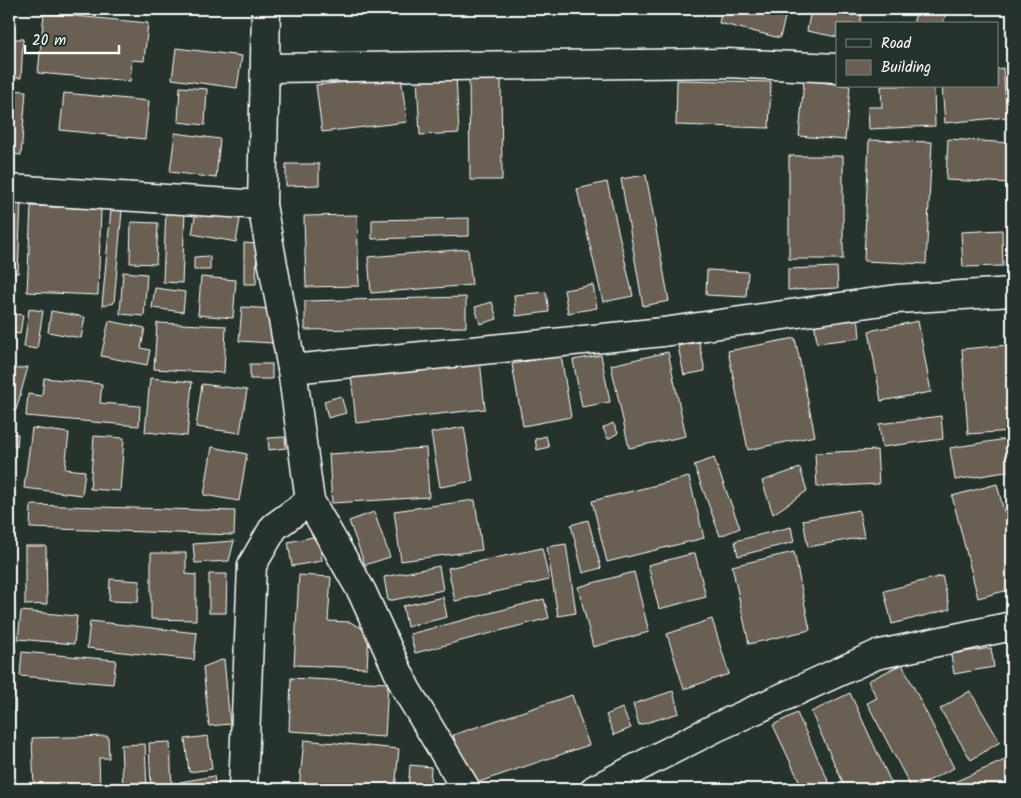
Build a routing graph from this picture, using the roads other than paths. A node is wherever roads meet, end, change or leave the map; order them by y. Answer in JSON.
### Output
{"nodes":[{"id":1,"x":266,"y":9,"type":"edge"},
{"id":2,"x":265,"y":68,"type":"junction"},
{"id":3,"x":836,"y":68,"type":"edge"},
{"id":4,"x":9,"y":189,"type":"edge"},
{"id":5,"x":262,"y":205,"type":"junction"},
{"id":6,"x":1012,"y":292,"type":"edge"},
{"id":7,"x":292,"y":369,"type":"junction"},
{"id":8,"x":310,"y":501,"type":"junction"},
{"id":9,"x":1012,"y":626,"type":"edge"},
{"id":10,"x":243,"y":789,"type":"edge"},
{"id":11,"x":466,"y":789,"type":"edge"},
{"id":12,"x":596,"y":789,"type":"edge"}],
"edges":[{"from":1,"to":2,"type":"street"},
{"from":2,"to":3,"type":"street"},
{"from":2,"to":5,"type":"street"},
{"from":4,"to":5,"type":"street"},
{"from":5,"to":7,"type":"street"},
{"from":6,"to":7,"type":"street"},
{"from":7,"to":8,"type":"street"},
{"from":8,"to":10,"type":"street"},
{"from":8,"to":11,"type":"street"},
{"from":9,"to":12,"type":"street"}]}
